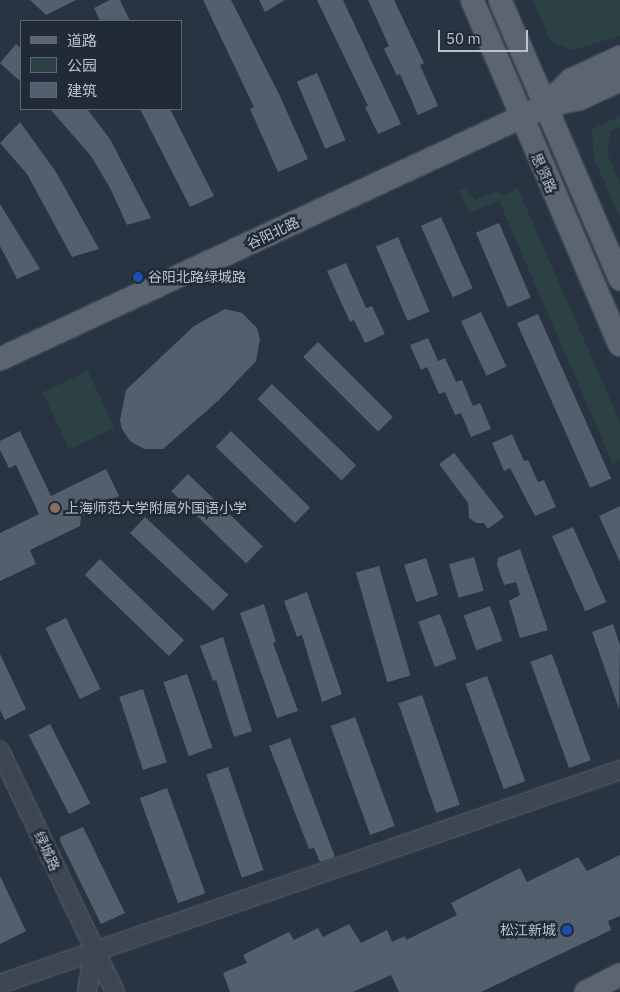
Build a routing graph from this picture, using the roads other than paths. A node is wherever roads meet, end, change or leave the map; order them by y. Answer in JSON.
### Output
{"nodes":[{"id":1,"x":472,"y":0,"type":"edge"},
{"id":2,"x":500,"y":0,"type":"edge"},
{"id":3,"x":620,"y":57,"type":"edge"},
{"id":4,"x":620,"y":80,"type":"edge"},
{"id":5,"x":545,"y":106,"type":"junction"},
{"id":6,"x":522,"y":117,"type":"junction"},
{"id":7,"x":620,"y":279,"type":"edge"},
{"id":8,"x":620,"y":345,"type":"edge"},
{"id":9,"x":0,"y":360,"type":"edge"},
{"id":10,"x":0,"y":751,"type":"edge"},
{"id":11,"x":620,"y":770,"type":"edge"},
{"id":12,"x":94,"y":951,"type":"junction"},
{"id":13,"x":620,"y":975,"type":"edge"},
{"id":14,"x":0,"y":984,"type":"edge"},
{"id":15,"x":88,"y":992,"type":"edge"},
{"id":16,"x":115,"y":992,"type":"edge"},
{"id":17,"x":586,"y":992,"type":"edge"}],
"edges":[{"from":1,"to":6,"type":"main road","name":"思贤路"},
{"from":2,"to":5,"type":"main road","name":"思贤路"},
{"from":3,"to":5,"type":"main road","name":"谷阳北路"},
{"from":4,"to":5,"type":"main road","name":"谷阳北路"},
{"from":5,"to":6,"type":"main road","name":"谷阳北路"},
{"from":5,"to":7,"type":"main road","name":"思贤路"},
{"from":6,"to":8,"type":"main road","name":"思贤路"},
{"from":6,"to":9,"type":"main road","name":"谷阳北路"},
{"from":10,"to":12,"type":"street","name":"绿城路"},
{"from":11,"to":12,"type":"street"},
{"from":12,"to":14,"type":"street"},
{"from":12,"to":15,"type":"street"},
{"from":12,"to":16,"type":"street","name":"绿城路"},
{"from":13,"to":17,"type":"main road"}]}
